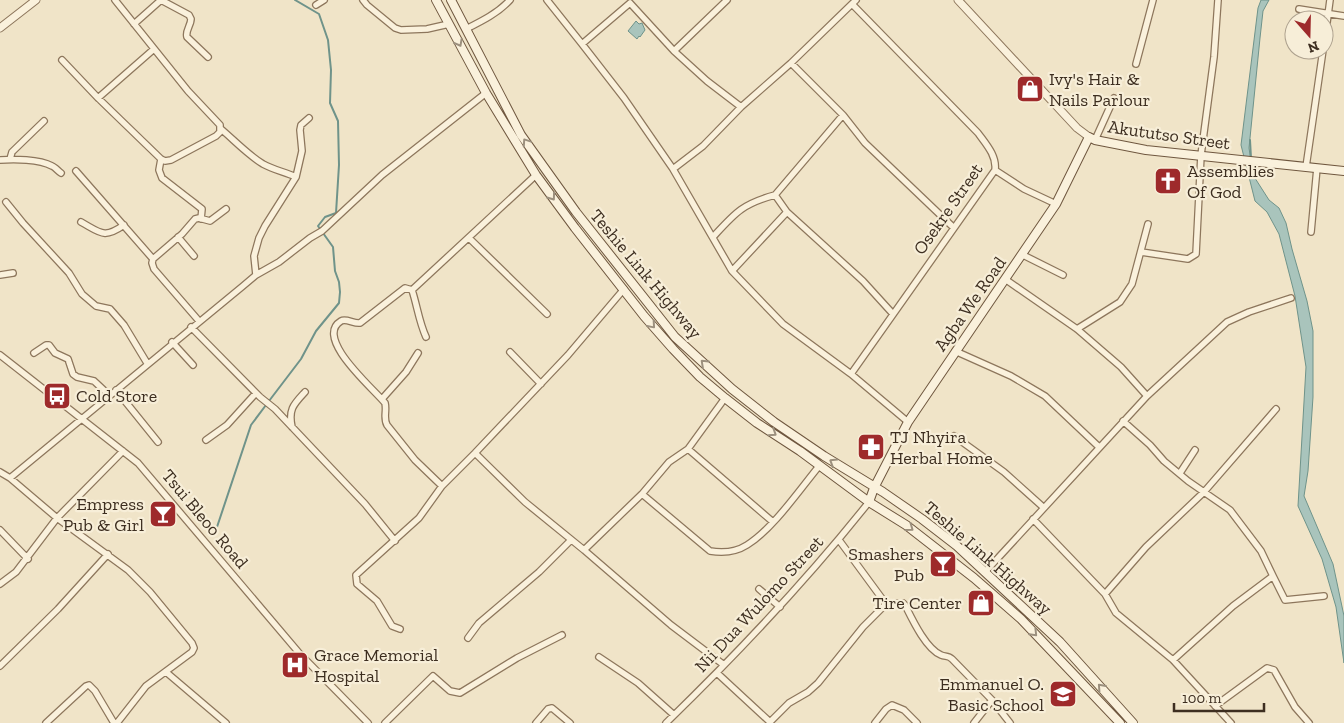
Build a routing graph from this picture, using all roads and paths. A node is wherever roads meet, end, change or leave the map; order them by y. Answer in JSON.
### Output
{"nodes":[{"id":1,"x":36,"y":0,"type":"edge"},
{"id":2,"x":115,"y":0,"type":"edge"},
{"id":3,"x":161,"y":0,"type":"edge"},
{"id":4,"x":324,"y":0,"type":"edge"},
{"id":5,"x":364,"y":0,"type":"edge"},
{"id":6,"x":436,"y":0,"type":"edge"},
{"id":7,"x":451,"y":0,"type":"edge"},
{"id":8,"x":510,"y":0,"type":"edge"},
{"id":9,"x":547,"y":0,"type":"edge"},
{"id":10,"x":558,"y":0,"type":"edge"},
{"id":11,"x":727,"y":0,"type":"edge"},
{"id":12,"x":958,"y":0,"type":"edge"},
{"id":13,"x":1153,"y":0,"type":"edge"},
{"id":14,"x":1218,"y":0,"type":"edge"},
{"id":15,"x":632,"y":2,"type":"edge"},
{"id":16,"x":854,"y":2,"type":"edge"},
{"id":17,"x":316,"y":5,"type":"dead end"},
{"id":18,"x":553,"y":6,"type":"junction"},
{"id":19,"x":1299,"y":9,"type":"dead end"},
{"id":20,"x":1305,"y":10,"type":"edge"},
{"id":21,"x":134,"y":24,"type":"junction"},
{"id":22,"x":449,"y":24,"type":"junction"},
{"id":23,"x":0,"y":28,"type":"edge"},
{"id":24,"x":466,"y":29,"type":"junction"},
{"id":25,"x":582,"y":44,"type":"junction"},
{"id":26,"x":154,"y":49,"type":"junction"},
{"id":27,"x":674,"y":51,"type":"junction"},
{"id":28,"x":208,"y":57,"type":"dead end"},
{"id":29,"x":62,"y":60,"type":"dead end"},
{"id":30,"x":1322,"y":60,"type":"edge"},
{"id":31,"x":791,"y":63,"type":"junction"},
{"id":32,"x":1136,"y":64,"type":"dead end"},
{"id":33,"x":486,"y":93,"type":"junction"},
{"id":34,"x":98,"y":98,"type":"junction"},
{"id":35,"x":1114,"y":98,"type":"dead end"},
{"id":36,"x":741,"y":107,"type":"junction"},
{"id":37,"x":843,"y":116,"type":"junction"},
{"id":38,"x":309,"y":118,"type":"dead end"},
{"id":39,"x":44,"y":121,"type":"dead end"},
{"id":40,"x":221,"y":129,"type":"junction"},
{"id":41,"x":1092,"y":138,"type":"junction"},
{"id":42,"x":1201,"y":155,"type":"junction"},
{"id":43,"x":10,"y":159,"type":"junction"},
{"id":44,"x":161,"y":159,"type":"junction"},
{"id":45,"x":0,"y":160,"type":"edge"},
{"id":46,"x":1306,"y":167,"type":"junction"},
{"id":47,"x":1317,"y":168,"type":"junction"},
{"id":48,"x":673,"y":169,"type":"junction"},
{"id":49,"x":995,"y":170,"type":"junction"},
{"id":50,"x":76,"y":171,"type":"dead end"},
{"id":51,"x":1344,"y":171,"type":"edge"},
{"id":52,"x":61,"y":173,"type":"dead end"},
{"id":53,"x":536,"y":175,"type":"junction"},
{"id":54,"x":296,"y":177,"type":"junction"},
{"id":55,"x":775,"y":195,"type":"junction"},
{"id":56,"x":6,"y":202,"type":"dead end"},
{"id":57,"x":1056,"y":204,"type":"junction"},
{"id":58,"x":226,"y":210,"type":"dead end"},
{"id":59,"x":787,"y":212,"type":"junction"},
{"id":60,"x":201,"y":219,"type":"junction"},
{"id":61,"x":81,"y":222,"type":"dead end"},
{"id":62,"x":1148,"y":224,"type":"dead end"},
{"id":63,"x":124,"y":225,"type":"junction"},
{"id":64,"x":954,"y":228,"type":"junction"},
{"id":65,"x":1311,"y":232,"type":"dead end"},
{"id":66,"x":178,"y":237,"type":"junction"},
{"id":67,"x":713,"y":237,"type":"junction"},
{"id":68,"x":470,"y":238,"type":"junction"},
{"id":69,"x":1141,"y":252,"type":"junction"},
{"id":70,"x":1023,"y":255,"type":"junction"},
{"id":71,"x":194,"y":256,"type":"dead end"},
{"id":72,"x":153,"y":259,"type":"junction"},
{"id":73,"x":732,"y":271,"type":"junction"},
{"id":74,"x":13,"y":273,"type":"dead end"},
{"id":75,"x":0,"y":275,"type":"edge"},
{"id":76,"x":256,"y":275,"type":"junction"},
{"id":77,"x":1063,"y":275,"type":"dead end"},
{"id":78,"x":1004,"y":279,"type":"junction"},
{"id":79,"x":624,"y":289,"type":"junction"},
{"id":80,"x":412,"y":290,"type":"junction"},
{"id":81,"x":1291,"y":298,"type":"dead end"},
{"id":82,"x":547,"y":314,"type":"dead end"},
{"id":83,"x":893,"y":314,"type":"junction"},
{"id":84,"x":199,"y":320,"type":"junction"},
{"id":85,"x":191,"y":327,"type":"junction"},
{"id":86,"x":1078,"y":329,"type":"junction"},
{"id":87,"x":426,"y":337,"type":"dead end"},
{"id":88,"x":172,"y":342,"type":"junction"},
{"id":89,"x":955,"y":351,"type":"junction"},
{"id":90,"x":510,"y":352,"type":"dead end"},
{"id":91,"x":34,"y":353,"type":"dead end"},
{"id":92,"x":418,"y":353,"type":"dead end"},
{"id":93,"x":0,"y":354,"type":"edge"},
{"id":94,"x":147,"y":364,"type":"junction"},
{"id":95,"x":193,"y":366,"type":"dead end"},
{"id":96,"x":851,"y":374,"type":"junction"},
{"id":97,"x":541,"y":384,"type":"junction"},
{"id":98,"x":116,"y":390,"type":"junction"},
{"id":99,"x":305,"y":392,"type":"dead end"},
{"id":100,"x":258,"y":395,"type":"junction"},
{"id":101,"x":109,"y":396,"type":"junction"},
{"id":102,"x":1147,"y":396,"type":"junction"},
{"id":103,"x":725,"y":398,"type":"junction"},
{"id":104,"x":382,"y":399,"type":"junction"},
{"id":105,"x":1276,"y":409,"type":"dead end"},
{"id":106,"x":81,"y":419,"type":"junction"},
{"id":107,"x":1123,"y":421,"type":"junction"},
{"id":108,"x":908,"y":422,"type":"junction"},
{"id":109,"x":292,"y":428,"type":"junction"},
{"id":110,"x":954,"y":436,"type":"dead end"},
{"id":111,"x":206,"y":440,"type":"dead end"},
{"id":112,"x":158,"y":442,"type":"dead end"},
{"id":113,"x":1099,"y":447,"type":"junction"},
{"id":114,"x":688,"y":449,"type":"junction"},
{"id":115,"x":1195,"y":450,"type":"dead end"},
{"id":116,"x":123,"y":451,"type":"junction"},
{"id":117,"x":475,"y":454,"type":"junction"},
{"id":118,"x":820,"y":465,"type":"junction"},
{"id":119,"x":0,"y":472,"type":"edge"},
{"id":120,"x":1180,"y":474,"type":"junction"},
{"id":121,"x":10,"y":478,"type":"junction"},
{"id":122,"x":442,"y":486,"type":"junction"},
{"id":123,"x":874,"y":488,"type":"junction"},
{"id":124,"x":1204,"y":492,"type":"junction"},
{"id":125,"x":642,"y":494,"type":"junction"},
{"id":126,"x":869,"y":502,"type":"junction"},
{"id":127,"x":1043,"y":507,"type":"junction"},
{"id":128,"x":58,"y":518,"type":"junction"},
{"id":129,"x":1033,"y":519,"type":"junction"},
{"id":130,"x":774,"y":522,"type":"junction"},
{"id":131,"x":0,"y":530,"type":"edge"},
{"id":132,"x":571,"y":540,"type":"junction"},
{"id":133,"x":839,"y":540,"type":"junction"},
{"id":134,"x":395,"y":541,"type":"junction"},
{"id":135,"x":584,"y":550,"type":"junction"},
{"id":136,"x":108,"y":554,"type":"junction"},
{"id":137,"x":28,"y":559,"type":"junction"},
{"id":138,"x":986,"y":571,"type":"junction"},
{"id":139,"x":1273,"y":576,"type":"junction"},
{"id":140,"x":0,"y":584,"type":"edge"},
{"id":141,"x":759,"y":589,"type":"dead end"},
{"id":142,"x":1105,"y":594,"type":"junction"},
{"id":143,"x":1324,"y":596,"type":"dead end"},
{"id":144,"x":886,"y":604,"type":"junction"},
{"id":145,"x":780,"y":607,"type":"junction"},
{"id":146,"x":400,"y":629,"type":"dead end"},
{"id":147,"x":562,"y":635,"type":"dead end"},
{"id":148,"x":468,"y":638,"type":"dead end"},
{"id":149,"x":599,"y":657,"type":"dead end"},
{"id":150,"x":1172,"y":660,"type":"junction"},
{"id":151,"x":724,"y":665,"type":"junction"},
{"id":152,"x":0,"y":666,"type":"edge"},
{"id":153,"x":166,"y":672,"type":"junction"},
{"id":154,"x":717,"y":673,"type":"junction"},
{"id":155,"x":992,"y":700,"type":"junction"},
{"id":156,"x":1215,"y":706,"type":"junction"},
{"id":157,"x":674,"y":715,"type":"junction"},
{"id":158,"x":388,"y":722,"type":"edge"},
{"id":159,"x":1228,"y":722,"type":"edge"},
{"id":160,"x":46,"y":723,"type":"edge"},
{"id":161,"x":115,"y":723,"type":"edge"},
{"id":162,"x":226,"y":723,"type":"edge"},
{"id":163,"x":368,"y":723,"type":"edge"},
{"id":164,"x":536,"y":723,"type":"edge"},
{"id":165,"x":570,"y":723,"type":"edge"},
{"id":166,"x":666,"y":723,"type":"edge"},
{"id":167,"x":769,"y":723,"type":"edge"},
{"id":168,"x":875,"y":723,"type":"edge"},
{"id":169,"x":917,"y":723,"type":"edge"},
{"id":170,"x":974,"y":723,"type":"edge"},
{"id":171,"x":1010,"y":723,"type":"edge"},
{"id":172,"x":1120,"y":723,"type":"edge"},
{"id":173,"x":1133,"y":723,"type":"edge"},
{"id":174,"x":1309,"y":723,"type":"edge"}],
"edges":[{"from":1,"to":23,"type":"street"},
{"from":2,"to":21,"type":"street"},
{"from":3,"to":21,"type":"street"},
{"from":3,"to":28,"type":"street"},
{"from":4,"to":17,"type":"street"},
{"from":5,"to":22,"type":"street"},
{"from":6,"to":22,"type":"main road","name":"Teshie Link Highway"},
{"from":7,"to":24,"type":"main road","name":"Teshie Link Highway"},
{"from":8,"to":24,"type":"street"},
{"from":9,"to":18,"type":"street"},
{"from":10,"to":18,"type":"street"},
{"from":11,"to":27,"type":"street"},
{"from":12,"to":41,"type":"street","name":"Akututso Street"},
{"from":13,"to":32,"type":"street"},
{"from":14,"to":42,"type":"street"},
{"from":15,"to":25,"type":"street"},
{"from":15,"to":27,"type":"street"},
{"from":16,"to":31,"type":"street"},
{"from":16,"to":49,"type":"street","name":"Osekre Street"},
{"from":18,"to":25,"type":"street"},
{"from":19,"to":20,"type":"street"},
{"from":21,"to":26,"type":"street"},
{"from":22,"to":33,"type":"main road","name":"Teshie Link Highway","one_way":true},
{"from":123,"to":24,"type":"main road","name":"Teshie Link Highway","one_way":true},
{"from":25,"to":48,"type":"street"},
{"from":26,"to":34,"type":"street"},
{"from":26,"to":40,"type":"street"},
{"from":27,"to":36,"type":"street"},
{"from":29,"to":34,"type":"street"},
{"from":30,"to":46,"type":"street"},
{"from":31,"to":36,"type":"street"},
{"from":31,"to":37,"type":"street"},
{"from":33,"to":53,"type":"main road","name":"Teshie Link Highway"},
{"from":33,"to":76,"type":"street"},
{"from":34,"to":44,"type":"street"},
{"from":35,"to":41,"type":"street"},
{"from":36,"to":48,"type":"street"},
{"from":37,"to":55,"type":"street"},
{"from":37,"to":64,"type":"street"},
{"from":38,"to":54,"type":"street"},
{"from":39,"to":43,"type":"street"},
{"from":40,"to":44,"type":"street"},
{"from":40,"to":54,"type":"street"},
{"from":41,"to":42,"type":"main road","name":"Akututso Street"},
{"from":41,"to":57,"type":"main road","name":"Agba We Road"},
{"from":42,"to":46,"type":"main road","name":"Akututso Street"},
{"from":42,"to":69,"type":"street"},
{"from":43,"to":45,"type":"street"},
{"from":43,"to":52,"type":"street"},
{"from":44,"to":60,"type":"street"},
{"from":46,"to":47,"type":"main road","name":"Akututso Street"},
{"from":47,"to":51,"type":"main road","name":"Akututso Street"},
{"from":47,"to":65,"type":"street"},
{"from":48,"to":67,"type":"street"},
{"from":49,"to":57,"type":"street"},
{"from":49,"to":64,"type":"street","name":"Osekre Street"},
{"from":50,"to":63,"type":"street"},
{"from":53,"to":68,"type":"street"},
{"from":53,"to":79,"type":"main road","name":"Teshie Link Highway","one_way":true},
{"from":54,"to":76,"type":"street"},
{"from":55,"to":59,"type":"street"},
{"from":55,"to":67,"type":"street"},
{"from":56,"to":94,"type":"street"},
{"from":57,"to":70,"type":"main road","name":"Agba We Road"},
{"from":58,"to":60,"type":"street"},
{"from":59,"to":73,"type":"street"},
{"from":59,"to":83,"type":"street"},
{"from":60,"to":66,"type":"street"},
{"from":61,"to":63,"type":"street"},
{"from":62,"to":69,"type":"street"},
{"from":63,"to":72,"type":"street"},
{"from":64,"to":83,"type":"street","name":"Osekre Street"},
{"from":66,"to":71,"type":"street"},
{"from":66,"to":72,"type":"street"},
{"from":67,"to":73,"type":"street"},
{"from":68,"to":80,"type":"street"},
{"from":68,"to":82,"type":"street"},
{"from":69,"to":86,"type":"street"},
{"from":70,"to":77,"type":"street"},
{"from":70,"to":78,"type":"main road","name":"Agba We Road"},
{"from":72,"to":84,"type":"street"},
{"from":73,"to":96,"type":"street"},
{"from":74,"to":75,"type":"street"},
{"from":76,"to":84,"type":"street"},
{"from":78,"to":86,"type":"street"},
{"from":78,"to":89,"type":"main road","name":"Agba We Road"},
{"from":79,"to":97,"type":"street"},
{"from":79,"to":103,"type":"main road","name":"Teshie Link Highway","one_way":true},
{"from":80,"to":87,"type":"street"},
{"from":80,"to":104,"type":"street"},
{"from":81,"to":102,"type":"street"},
{"from":83,"to":96,"type":"street","name":"Osekre Street"},
{"from":84,"to":85,"type":"street"},
{"from":85,"to":88,"type":"street"},
{"from":85,"to":100,"type":"street"},
{"from":86,"to":102,"type":"street"},
{"from":88,"to":94,"type":"street"},
{"from":88,"to":95,"type":"street"},
{"from":89,"to":108,"type":"main road","name":"Agba We Road"},
{"from":89,"to":113,"type":"street"},
{"from":90,"to":97,"type":"street"},
{"from":91,"to":101,"type":"street"},
{"from":92,"to":104,"type":"street"},
{"from":93,"to":106,"type":"street","name":"Tsui Bleoo Road"},
{"from":94,"to":98,"type":"street"},
{"from":96,"to":108,"type":"street"},
{"from":97,"to":117,"type":"street"},
{"from":98,"to":101,"type":"street"},
{"from":98,"to":112,"type":"street"},
{"from":99,"to":109,"type":"street"},
{"from":100,"to":109,"type":"street"},
{"from":100,"to":111,"type":"street"},
{"from":101,"to":106,"type":"street"},
{"from":102,"to":107,"type":"street"},
{"from":103,"to":114,"type":"street"},
{"from":103,"to":118,"type":"main road","name":"Teshie Link Highway","one_way":true},
{"from":104,"to":122,"type":"street"},
{"from":105,"to":124,"type":"street"},
{"from":106,"to":116,"type":"street","name":"Tsui Bleoo Road"},
{"from":106,"to":121,"type":"street"},
{"from":107,"to":113,"type":"street"},
{"from":107,"to":120,"type":"street"},
{"from":108,"to":123,"type":"main road","name":"Agba We Road"},
{"from":109,"to":134,"type":"street"},
{"from":110,"to":127,"type":"street"},
{"from":113,"to":127,"type":"street"},
{"from":114,"to":125,"type":"street"},
{"from":114,"to":130,"type":"street"},
{"from":115,"to":120,"type":"street"},
{"from":116,"to":128,"type":"street"},
{"from":116,"to":163,"type":"street","name":"Tsui Bleoo Road"},
{"from":117,"to":122,"type":"street"},
{"from":117,"to":132,"type":"street"},
{"from":118,"to":126,"type":"main road","name":"Teshie Link Highway"},
{"from":118,"to":130,"type":"street"},
{"from":119,"to":121,"type":"street"},
{"from":120,"to":124,"type":"street"},
{"from":121,"to":128,"type":"street"},
{"from":122,"to":134,"type":"street"},
{"from":123,"to":126,"type":"main road","name":"Agba We Road"},
{"from":123,"to":138,"type":"main road","name":"Teshie Link Highway"},
{"from":124,"to":139,"type":"street"},
{"from":124,"to":142,"type":"street"},
{"from":125,"to":130,"type":"street"},
{"from":125,"to":135,"type":"street"},
{"from":126,"to":133,"type":"street","name":"Nii Dua Wulomo Street"},
{"from":126,"to":172,"type":"main road","name":"Teshie Link Highway","one_way":true},
{"from":127,"to":129,"type":"street"},
{"from":128,"to":136,"type":"street"},
{"from":128,"to":137,"type":"street"},
{"from":129,"to":138,"type":"street"},
{"from":129,"to":142,"type":"street"},
{"from":131,"to":137,"type":"street"},
{"from":132,"to":135,"type":"street"},
{"from":132,"to":148,"type":"street"},
{"from":133,"to":144,"type":"street"},
{"from":133,"to":145,"type":"street","name":"Nii Dua Wulomo Street"},
{"from":134,"to":146,"type":"street"},
{"from":135,"to":151,"type":"street"},
{"from":136,"to":152,"type":"street"},
{"from":136,"to":153,"type":"street"},
{"from":137,"to":140,"type":"street"},
{"from":173,"to":138,"type":"main road","name":"Teshie Link Highway","one_way":true},
{"from":139,"to":143,"type":"street"},
{"from":139,"to":150,"type":"street"},
{"from":141,"to":145,"type":"street"},
{"from":142,"to":150,"type":"street"},
{"from":144,"to":155,"type":"street"},
{"from":144,"to":167,"type":"street"},
{"from":145,"to":151,"type":"street","name":"Nii Dua Wulomo Street"},
{"from":147,"to":158,"type":"street"},
{"from":149,"to":157,"type":"street"},
{"from":150,"to":156,"type":"street"},
{"from":151,"to":154,"type":"street","name":"Nii Dua Wulomo Street"},
{"from":153,"to":161,"type":"street"},
{"from":153,"to":162,"type":"street"},
{"from":154,"to":157,"type":"street","name":"Nii Dua Wulomo Street"},
{"from":154,"to":167,"type":"street"},
{"from":155,"to":170,"type":"street"},
{"from":155,"to":171,"type":"street"},
{"from":156,"to":159,"type":"street"},
{"from":156,"to":174,"type":"street"},
{"from":157,"to":166,"type":"street","name":"Nii Dua Wulomo Street"},
{"from":160,"to":161,"type":"street"},
{"from":164,"to":165,"type":"street"},
{"from":168,"to":169,"type":"street"}]}
